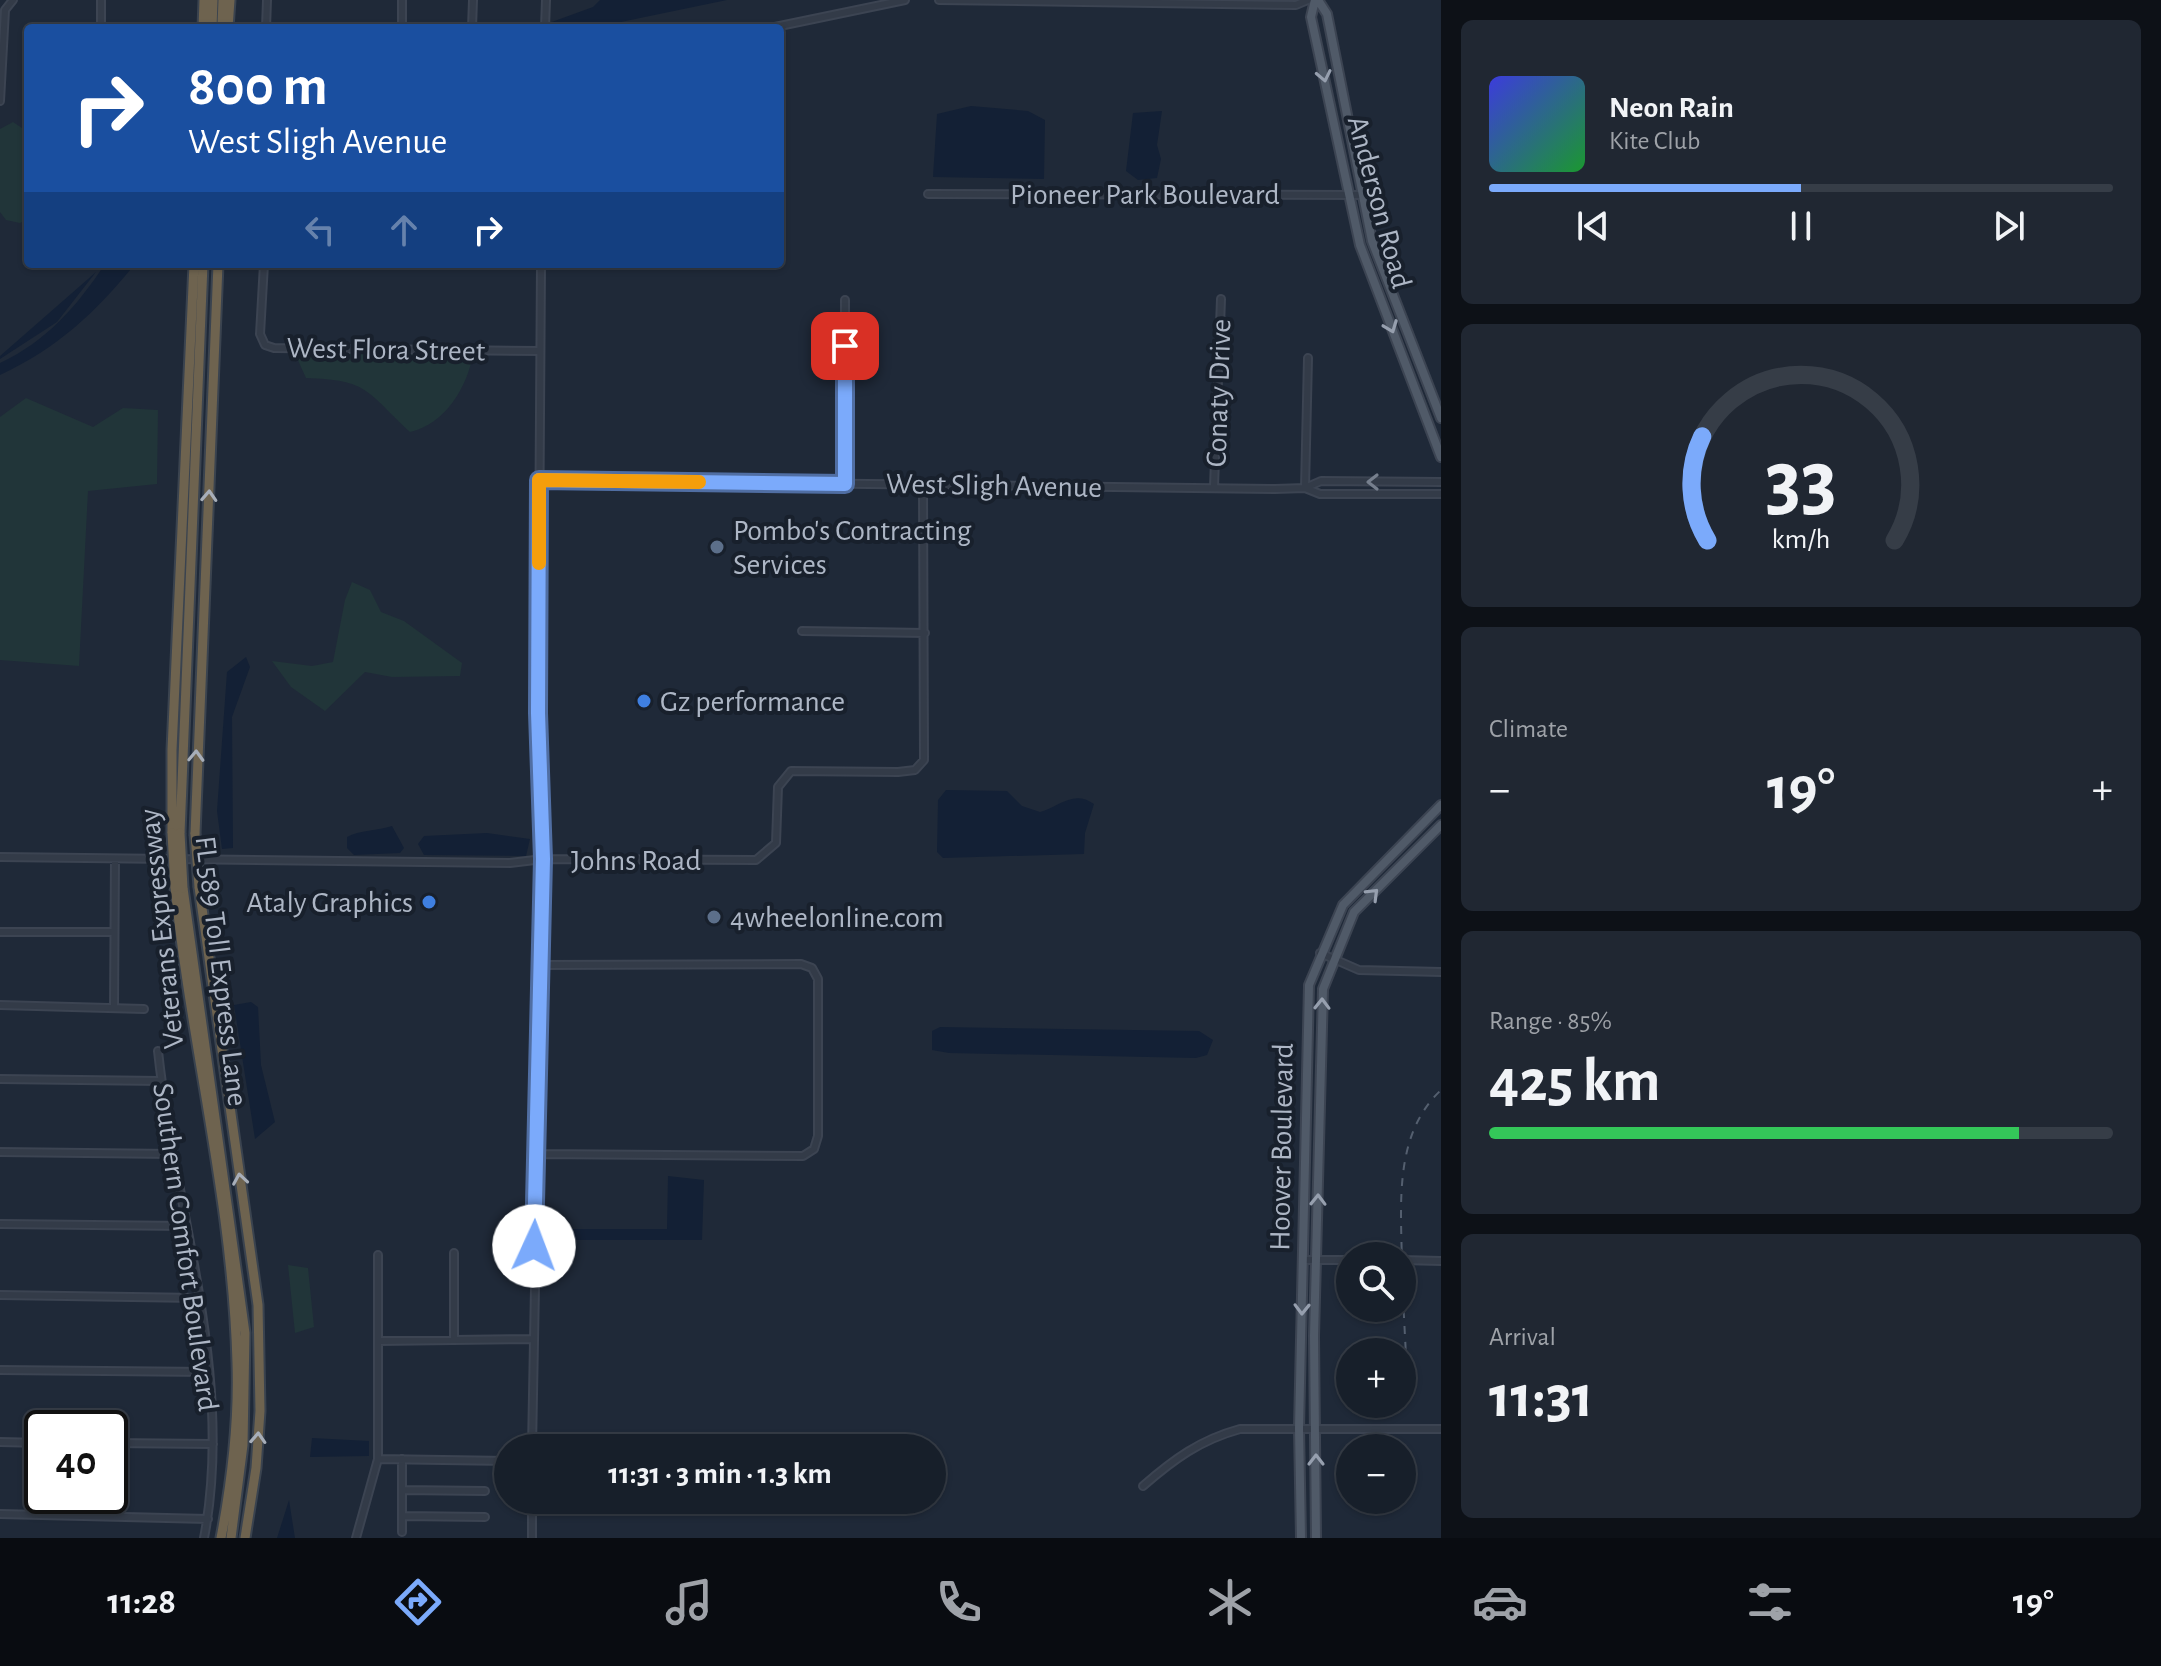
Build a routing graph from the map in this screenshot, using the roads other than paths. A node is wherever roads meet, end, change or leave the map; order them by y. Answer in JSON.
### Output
{"nodes":[{"id":1,"x":13,"y":0,"type":"edge"},
{"id":2,"x":101,"y":0,"type":"edge"},
{"id":3,"x":204,"y":0,"type":"edge"},
{"id":4,"x":213,"y":0,"type":"edge"},
{"id":5,"x":223,"y":0,"type":"edge"},
{"id":6,"x":230,"y":0,"type":"edge"},
{"id":7,"x":267,"y":0,"type":"edge"},
{"id":8,"x":402,"y":0,"type":"edge"},
{"id":9,"x":473,"y":0,"type":"edge"},
{"id":10,"x":905,"y":0,"type":"edge"},
{"id":11,"x":939,"y":0,"type":"edge"},
{"id":12,"x":1308,"y":0,"type":"edge"},
{"id":13,"x":1316,"y":0,"type":"edge"},
{"id":14,"x":546,"y":4,"type":"edge"},
{"id":15,"x":101,"y":24,"type":"edge"},
{"id":16,"x":203,"y":24,"type":"edge"},
{"id":17,"x":212,"y":24,"type":"edge"},
{"id":18,"x":225,"y":24,"type":"edge"},
{"id":19,"x":226,"y":24,"type":"edge"},
{"id":20,"x":266,"y":24,"type":"edge"},
{"id":21,"x":402,"y":24,"type":"edge"},
{"id":22,"x":472,"y":24,"type":"edge"},
{"id":23,"x":545,"y":24,"type":"edge"},
{"id":24,"x":784,"y":25,"type":"edge"},
{"id":25,"x":0,"y":101,"type":"edge"},
{"id":26,"x":928,"y":194,"type":"dead end"},
{"id":27,"x":1349,"y":195,"type":"junction"},
{"id":28,"x":1362,"y":195,"type":"junction"},
{"id":29,"x":194,"y":268,"type":"edge"},
{"id":30,"x":203,"y":268,"type":"edge"},
{"id":31,"x":218,"y":268,"type":"edge"},
{"id":32,"x":264,"y":268,"type":"edge"},
{"id":33,"x":541,"y":268,"type":"edge"},
{"id":34,"x":1221,"y":299,"type":"dead end"},
{"id":35,"x":845,"y":300,"type":"dead end"},
{"id":36,"x":540,"y":351,"type":"junction"},
{"id":37,"x":1308,"y":358,"type":"dead end"},
{"id":38,"x":1441,"y":418,"type":"edge"},
{"id":39,"x":1441,"y":457,"type":"edge"},
{"id":40,"x":539,"y":480,"type":"junction"},
{"id":41,"x":1441,"y":482,"type":"edge"},
{"id":42,"x":845,"y":484,"type":"junction"},
{"id":43,"x":923,"y":485,"type":"junction"},
{"id":44,"x":1214,"y":487,"type":"junction"},
{"id":45,"x":1305,"y":488,"type":"junction"},
{"id":46,"x":1441,"y":494,"type":"edge"},
{"id":47,"x":802,"y":631,"type":"dead end"},
{"id":48,"x":925,"y":633,"type":"junction"},
{"id":49,"x":1441,"y":805,"type":"edge"},
{"id":50,"x":1441,"y":825,"type":"edge"},
{"id":51,"x":176,"y":833,"type":"junction"},
{"id":52,"x":0,"y":857,"type":"edge"},
{"id":53,"x":115,"y":859,"type":"junction"},
{"id":54,"x":543,"y":859,"type":"junction"},
{"id":55,"x":179,"y":887,"type":"junction"},
{"id":56,"x":0,"y":932,"type":"edge"},
{"id":57,"x":112,"y":932,"type":"junction"},
{"id":58,"x":1320,"y":953,"type":"junction"},
{"id":59,"x":1333,"y":959,"type":"junction"},
{"id":60,"x":540,"y":965,"type":"junction"},
{"id":61,"x":1441,"y":972,"type":"edge"},
{"id":62,"x":0,"y":1005,"type":"edge"},
{"id":63,"x":114,"y":1008,"type":"junction"},
{"id":64,"x":144,"y":1009,"type":"dead end"},
{"id":65,"x":158,"y":1051,"type":"dead end"},
{"id":66,"x":0,"y":1079,"type":"edge"},
{"id":67,"x":161,"y":1081,"type":"junction"},
{"id":68,"x":0,"y":1152,"type":"edge"},
{"id":69,"x":173,"y":1154,"type":"junction"},
{"id":70,"x":537,"y":1154,"type":"junction"},
{"id":71,"x":0,"y":1224,"type":"edge"},
{"id":72,"x":186,"y":1226,"type":"junction"},
{"id":73,"x":454,"y":1253,"type":"dead end"},
{"id":74,"x":378,"y":1255,"type":"dead end"},
{"id":75,"x":1303,"y":1260,"type":"junction"},
{"id":76,"x":1317,"y":1260,"type":"junction"},
{"id":77,"x":1336,"y":1260,"type":"edge"},
{"id":78,"x":1416,"y":1260,"type":"edge"},
{"id":79,"x":1441,"y":1261,"type":"edge"},
{"id":80,"x":0,"y":1295,"type":"edge"},
{"id":81,"x":198,"y":1298,"type":"junction"},
{"id":82,"x":532,"y":1339,"type":"junction"},
{"id":83,"x":454,"y":1340,"type":"junction"},
{"id":84,"x":378,"y":1341,"type":"junction"},
{"id":85,"x":0,"y":1370,"type":"edge"},
{"id":86,"x":209,"y":1372,"type":"junction"},
{"id":87,"x":1299,"y":1428,"type":"junction"},
{"id":88,"x":1316,"y":1429,"type":"junction"},
{"id":89,"x":1441,"y":1429,"type":"edge"},
{"id":90,"x":532,"y":1434,"type":"edge"},
{"id":91,"x":0,"y":1442,"type":"edge"},
{"id":92,"x":24,"y":1443,"type":"edge"},
{"id":93,"x":128,"y":1443,"type":"edge"},
{"id":94,"x":213,"y":1444,"type":"junction"},
{"id":95,"x":378,"y":1459,"type":"junction"},
{"id":96,"x":402,"y":1459,"type":"junction"},
{"id":97,"x":494,"y":1461,"type":"edge"},
{"id":98,"x":1143,"y":1486,"type":"dead end"},
{"id":99,"x":402,"y":1490,"type":"junction"},
{"id":100,"x":485,"y":1491,"type":"dead end"},
{"id":101,"x":0,"y":1514,"type":"edge"},
{"id":102,"x":532,"y":1514,"type":"edge"},
{"id":103,"x":402,"y":1516,"type":"junction"},
{"id":104,"x":485,"y":1517,"type":"dead end"},
{"id":105,"x":208,"y":1519,"type":"junction"},
{"id":106,"x":402,"y":1532,"type":"dead end"},
{"id":107,"x":204,"y":1538,"type":"edge"},
{"id":108,"x":221,"y":1538,"type":"edge"},
{"id":109,"x":231,"y":1538,"type":"edge"},
{"id":110,"x":245,"y":1538,"type":"edge"},
{"id":111,"x":356,"y":1538,"type":"edge"},
{"id":112,"x":532,"y":1538,"type":"edge"},
{"id":113,"x":1301,"y":1538,"type":"edge"},
{"id":114,"x":1316,"y":1538,"type":"edge"}],
"edges":[{"from":1,"to":25,"type":"street"},
{"from":2,"to":15,"type":"street"},
{"from":3,"to":16,"type":"highway"},
{"from":4,"to":17,"type":"highway"},
{"from":5,"to":18,"type":"highway"},
{"from":6,"to":19,"type":"highway"},
{"from":7,"to":20,"type":"street"},
{"from":8,"to":21,"type":"street"},
{"from":9,"to":22,"type":"street"},
{"from":10,"to":24,"type":"street"},
{"from":11,"to":12,"type":"street"},
{"from":13,"to":27,"type":"main road","name":"Anderson Road","one_way":true},
{"from":13,"to":28,"type":"main road","name":"Anderson Road"},
{"from":14,"to":23,"type":"street"},
{"from":26,"to":27,"type":"street","name":"Pioneer Park Boulevard"},
{"from":27,"to":28,"type":"street","name":"Pioneer Park Boulevard"},
{"from":27,"to":39,"type":"main road","name":"Anderson Road","one_way":true},
{"from":28,"to":38,"type":"main road","name":"Anderson Road"},
{"from":29,"to":51,"type":"highway","name":"Veterans Expressway"},
{"from":30,"to":51,"type":"highway","name":"FL 589 Toll Express Lane"},
{"from":110,"to":31,"type":"highway","name":"Veterans Expressway","one_way":true,"bridge":true},
{"from":32,"to":36,"type":"street","name":"West Flora Street"},
{"from":33,"to":36,"type":"street"},
{"from":34,"to":44,"type":"street","name":"Conaty Drive"},
{"from":35,"to":42,"type":"street"},
{"from":36,"to":40,"type":"street"},
{"from":37,"to":45,"type":"street"},
{"from":40,"to":42,"type":"street","name":"West Sligh Avenue"},
{"from":40,"to":54,"type":"street"},
{"from":41,"to":45,"type":"street","name":"West Sligh Avenue","one_way":true},
{"from":42,"to":43,"type":"street","name":"West Sligh Avenue"},
{"from":43,"to":44,"type":"street","name":"West Sligh Avenue"},
{"from":43,"to":48,"type":"street","name":"Johns Road"},
{"from":44,"to":45,"type":"street","name":"West Sligh Avenue"},
{"from":45,"to":46,"type":"street","name":"West Sligh Avenue"},
{"from":47,"to":48,"type":"street"},
{"from":48,"to":54,"type":"street","name":"Johns Road"},
{"from":49,"to":58,"type":"main road","name":"Hoover Boulevard"},
{"from":59,"to":50,"type":"main road","name":"Hoover Boulevard","one_way":true},
{"from":51,"to":55,"type":"highway","name":"Veterans Expressway","bridge":true},
{"from":52,"to":53,"type":"street","name":"Johns Road"},
{"from":53,"to":54,"type":"street","name":"Johns Road"},
{"from":53,"to":57,"type":"street"},
{"from":54,"to":60,"type":"street"},
{"from":55,"to":108,"type":"highway","name":"Veterans Expressway"},
{"from":55,"to":109,"type":"highway","name":"FL 589 Toll Express Lane"},
{"from":56,"to":57,"type":"street"},
{"from":57,"to":63,"type":"street"},
{"from":58,"to":59,"type":"street"},
{"from":58,"to":75,"type":"main road","name":"Hoover Boulevard"},
{"from":59,"to":61,"type":"street"},
{"from":76,"to":59,"type":"main road","name":"Hoover Boulevard","one_way":true},
{"from":60,"to":70,"type":"street"},
{"from":60,"to":70,"type":"street"},
{"from":62,"to":63,"type":"street"},
{"from":63,"to":64,"type":"street"},
{"from":65,"to":67,"type":"street","name":"Southern Comfort Boulevard"},
{"from":66,"to":67,"type":"street"},
{"from":67,"to":69,"type":"street","name":"Southern Comfort Boulevard"},
{"from":68,"to":69,"type":"street"},
{"from":69,"to":72,"type":"street","name":"Southern Comfort Boulevard"},
{"from":70,"to":82,"type":"street"},
{"from":71,"to":72,"type":"street"},
{"from":72,"to":81,"type":"street","name":"Southern Comfort Boulevard"},
{"from":73,"to":83,"type":"street"},
{"from":74,"to":84,"type":"street"},
{"from":75,"to":76,"type":"street"},
{"from":75,"to":87,"type":"main road","name":"Hoover Boulevard","one_way":true},
{"from":76,"to":77,"type":"street"},
{"from":76,"to":88,"type":"main road","name":"Hoover Boulevard"},
{"from":78,"to":79,"type":"street"},
{"from":80,"to":81,"type":"street"},
{"from":81,"to":86,"type":"street","name":"Southern Comfort Boulevard"},
{"from":82,"to":83,"type":"street"},
{"from":82,"to":90,"type":"street"},
{"from":83,"to":84,"type":"street"},
{"from":84,"to":95,"type":"street"},
{"from":85,"to":86,"type":"street"},
{"from":86,"to":94,"type":"street","name":"Southern Comfort Boulevard"},
{"from":87,"to":88,"type":"street"},
{"from":87,"to":98,"type":"street"},
{"from":87,"to":113,"type":"main road","name":"Hoover Boulevard"},
{"from":88,"to":89,"type":"street"},
{"from":114,"to":88,"type":"main road","name":"Hoover Boulevard","one_way":true},
{"from":91,"to":92,"type":"street"},
{"from":93,"to":94,"type":"street"},
{"from":94,"to":105,"type":"street","name":"Southern Comfort Boulevard"},
{"from":95,"to":96,"type":"street"},
{"from":95,"to":111,"type":"street"},
{"from":96,"to":97,"type":"street"},
{"from":96,"to":99,"type":"street"},
{"from":99,"to":100,"type":"street"},
{"from":99,"to":103,"type":"street"},
{"from":101,"to":105,"type":"street"},
{"from":102,"to":112,"type":"street"},
{"from":103,"to":104,"type":"street"},
{"from":103,"to":106,"type":"street"},
{"from":105,"to":107,"type":"street","name":"Southern Comfort Boulevard"}]}
